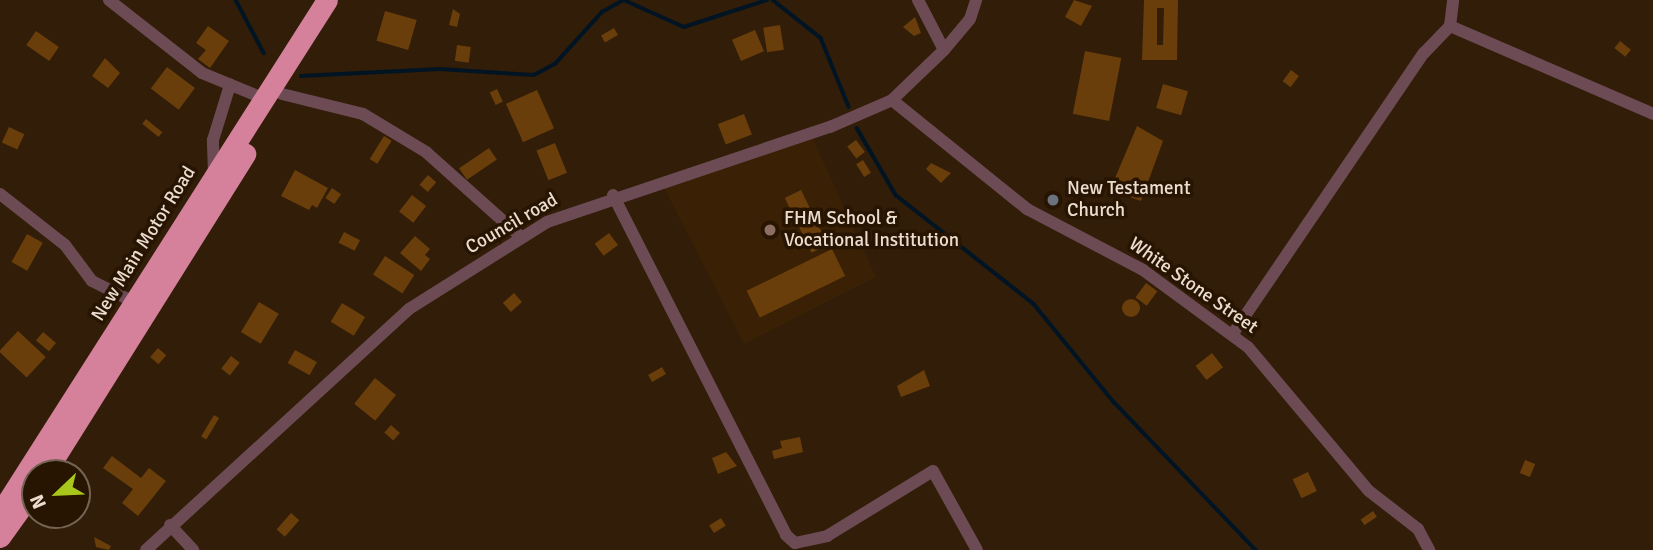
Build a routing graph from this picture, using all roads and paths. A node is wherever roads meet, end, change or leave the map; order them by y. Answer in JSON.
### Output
{"nodes":[{"id":1,"x":109,"y":0,"type":"edge"},
{"id":2,"x":327,"y":0,"type":"edge"},
{"id":3,"x":342,"y":0,"type":"edge"},
{"id":4,"x":918,"y":0,"type":"edge"},
{"id":5,"x":976,"y":0,"type":"edge"},
{"id":6,"x":1453,"y":0,"type":"edge"},
{"id":7,"x":1450,"y":26,"type":"junction"},
{"id":8,"x":944,"y":50,"type":"junction"},
{"id":9,"x":230,"y":85,"type":"junction"},
{"id":10,"x":273,"y":97,"type":"junction"},
{"id":11,"x":892,"y":100,"type":"junction"},
{"id":12,"x":1653,"y":114,"type":"edge"},
{"id":13,"x":214,"y":175,"type":"junction"},
{"id":14,"x":0,"y":194,"type":"edge"},
{"id":15,"x":613,"y":195,"type":"junction"},
{"id":16,"x":521,"y":237,"type":"junction"},
{"id":17,"x":134,"y":302,"type":"junction"},
{"id":18,"x":1232,"y":335,"type":"junction"},
{"id":19,"x":53,"y":459,"type":"edge"},
{"id":20,"x":21,"y":508,"type":"edge"},
{"id":21,"x":0,"y":513,"type":"edge"},
{"id":22,"x":170,"y":525,"type":"junction"},
{"id":23,"x":0,"y":537,"type":"edge"},
{"id":24,"x":146,"y":550,"type":"edge"},
{"id":25,"x":193,"y":550,"type":"edge"},
{"id":26,"x":977,"y":550,"type":"edge"},
{"id":27,"x":1429,"y":550,"type":"edge"}],
"edges":[{"from":1,"to":9,"type":"street"},
{"from":2,"to":10,"type":"highway","name":"New Main Motor Road"},
{"from":3,"to":10,"type":"highway","name":"New Main Motor Road"},
{"from":4,"to":8,"type":"street"},
{"from":5,"to":8,"type":"street","name":"Council road"},
{"from":6,"to":7,"type":"street"},
{"from":7,"to":12,"type":"street"},
{"from":7,"to":18,"type":"street"},
{"from":8,"to":11,"type":"street","name":"Council road"},
{"from":9,"to":10,"type":"street"},
{"from":9,"to":13,"type":"street"},
{"from":10,"to":13,"type":"highway","name":"New Main Motor Road"},
{"from":10,"to":16,"type":"street"},
{"from":10,"to":19,"type":"highway","name":"New Main Motor Road"},
{"from":11,"to":15,"type":"street","name":"Council road"},
{"from":11,"to":18,"type":"street","name":"White Stone Street"},
{"from":13,"to":17,"type":"highway","name":"New Main Motor Road"},
{"from":14,"to":17,"type":"street"},
{"from":15,"to":16,"type":"street","name":"Council road"},
{"from":15,"to":26,"type":"street"},
{"from":16,"to":22,"type":"street","name":"Council road"},
{"from":17,"to":21,"type":"highway","name":"New Main Motor Road"},
{"from":18,"to":27,"type":"street","name":"White Stone Street"},
{"from":20,"to":23,"type":"highway"},
{"from":22,"to":24,"type":"street","name":"Council road"},
{"from":22,"to":25,"type":"street"}]}
